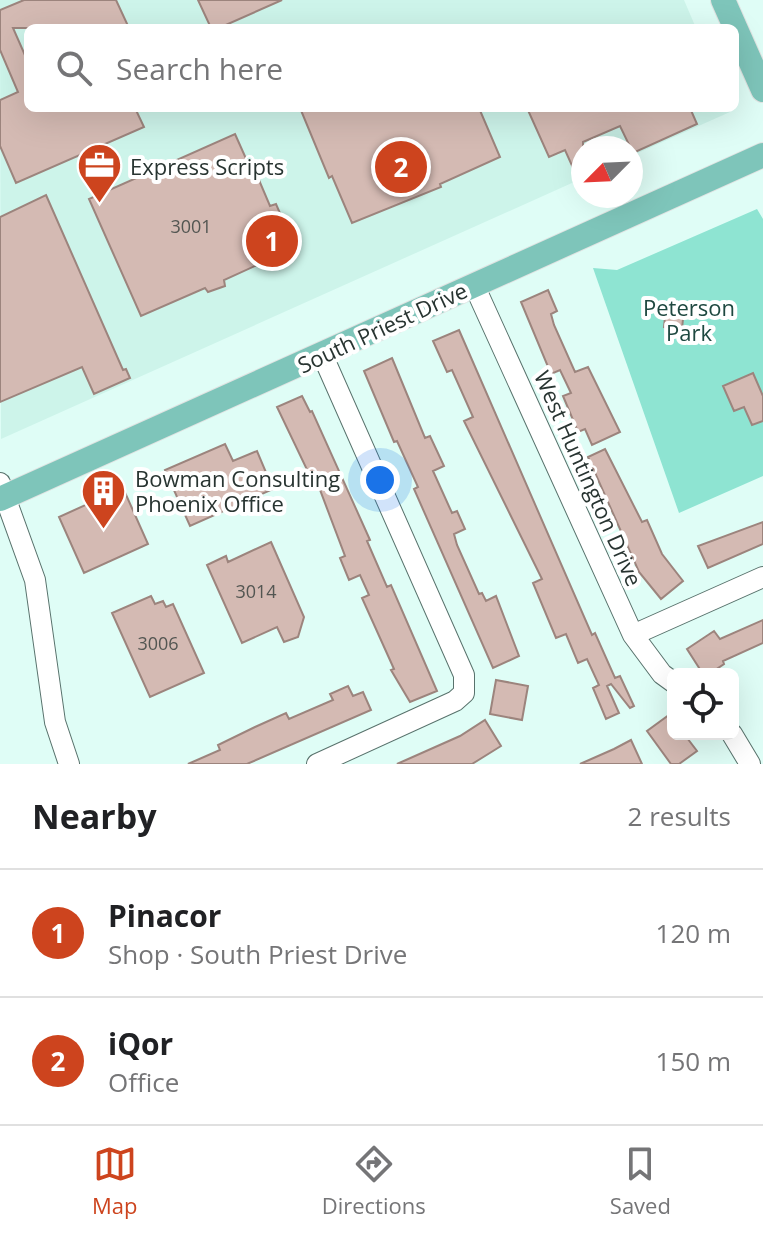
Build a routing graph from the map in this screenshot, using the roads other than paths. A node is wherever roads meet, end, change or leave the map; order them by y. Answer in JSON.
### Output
{"nodes":[{"id":1,"x":723,"y":0,"type":"edge"},
{"id":2,"x":734,"y":24,"type":"edge"},
{"id":3,"x":739,"y":36,"type":"edge"},
{"id":4,"x":763,"y":90,"type":"edge"},
{"id":5,"x":763,"y":155,"type":"edge"},
{"id":6,"x":474,"y":285,"type":"junction"},
{"id":7,"x":322,"y":354,"type":"junction"},
{"id":8,"x":2,"y":493,"type":"edge"},
{"id":9,"x":763,"y":577,"type":"edge"},
{"id":10,"x":633,"y":635,"type":"junction"},
{"id":11,"x":667,"y":678,"type":"edge"},
{"id":12,"x":735,"y":740,"type":"edge"},
{"id":13,"x":746,"y":763,"type":"edge"},
{"id":14,"x":69,"y":764,"type":"edge"},
{"id":15,"x":317,"y":764,"type":"edge"}],
"edges":[{"from":1,"to":2,"type":"main road"},
{"from":3,"to":4,"type":"main road"},
{"from":5,"to":6,"type":"main road","name":"South Priest Drive"},
{"from":6,"to":7,"type":"main road","name":"South Priest Drive"},
{"from":6,"to":10,"type":"street","name":"West Huntington Drive"},
{"from":7,"to":8,"type":"main road","name":"South Priest Drive"},
{"from":7,"to":15,"type":"street"},
{"from":8,"to":14,"type":"street"},
{"from":9,"to":10,"type":"street"},
{"from":10,"to":11,"type":"street","name":"West Huntington Drive"},
{"from":12,"to":13,"type":"street"}]}
